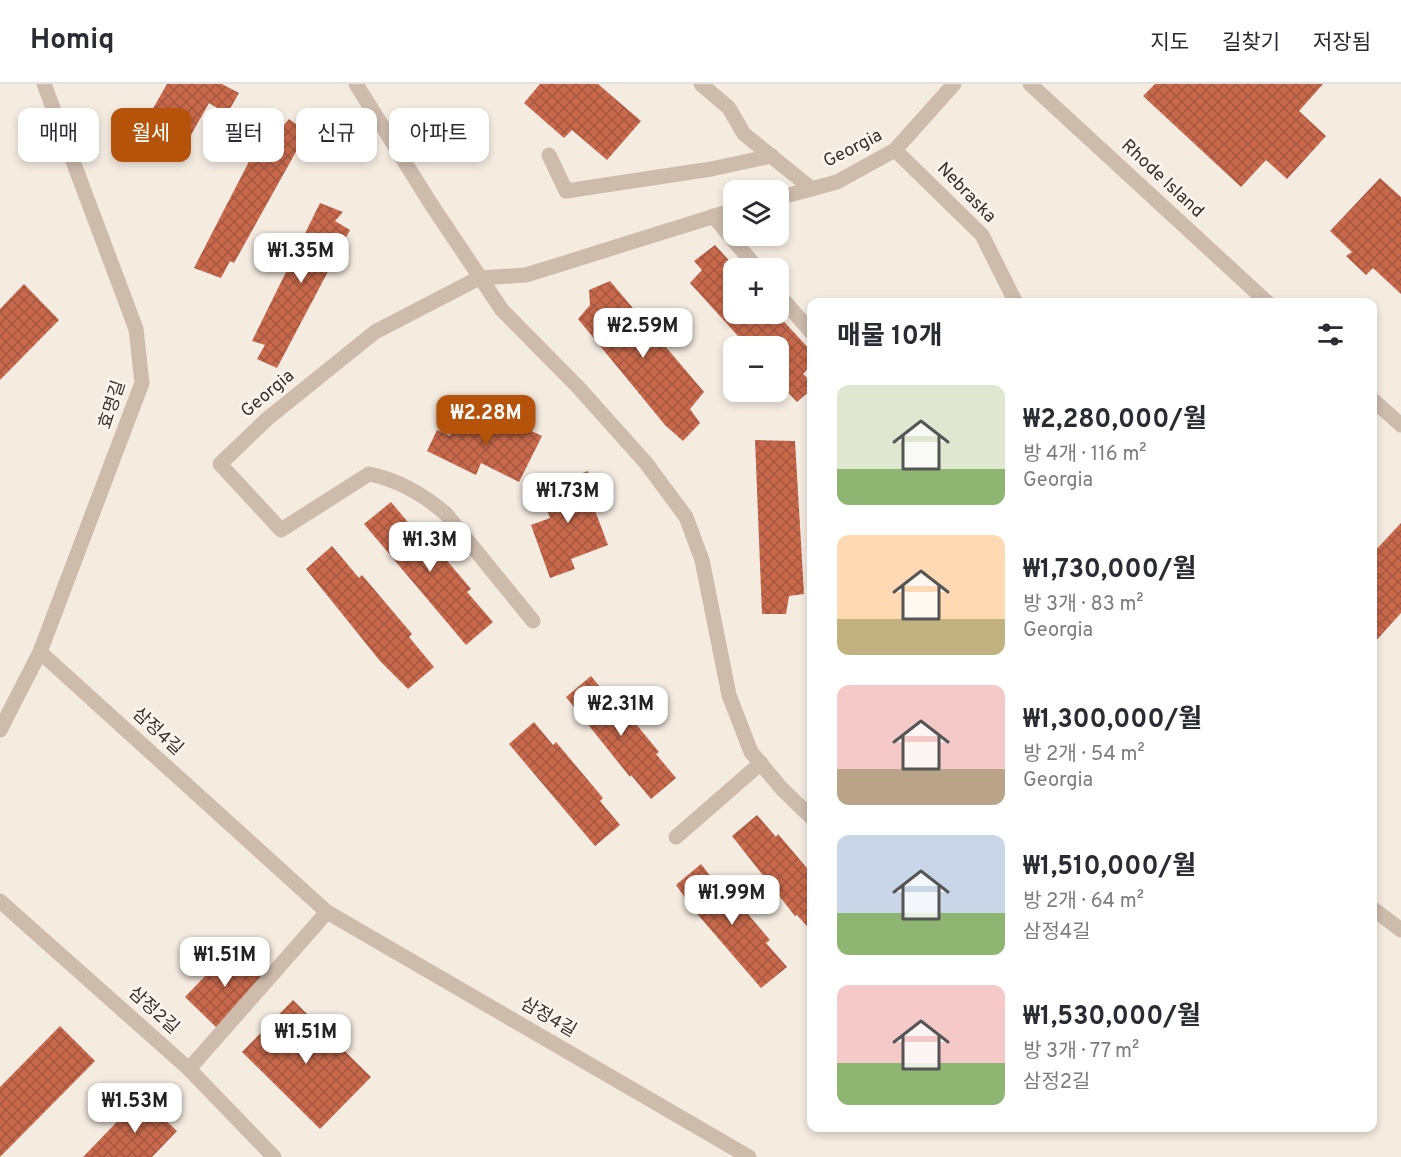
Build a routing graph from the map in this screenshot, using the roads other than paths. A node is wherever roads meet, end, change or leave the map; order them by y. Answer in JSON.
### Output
{"nodes":[{"id":1,"x":44,"y":84,"type":"edge"},
{"id":2,"x":356,"y":84,"type":"edge"},
{"id":3,"x":701,"y":84,"type":"edge"},
{"id":4,"x":954,"y":84,"type":"edge"},
{"id":5,"x":1030,"y":84,"type":"edge"},
{"id":6,"x":895,"y":150,"type":"junction"},
{"id":7,"x":549,"y":155,"type":"dead end"},
{"id":8,"x":772,"y":156,"type":"junction"},
{"id":9,"x":812,"y":189,"type":"junction"},
{"id":10,"x":789,"y":195,"type":"edge"},
{"id":11,"x":723,"y":213,"type":"edge"},
{"id":12,"x":712,"y":216,"type":"junction"},
{"id":13,"x":748,"y":258,"type":"edge"},
{"id":14,"x":479,"y":278,"type":"junction"},
{"id":15,"x":1014,"y":298,"type":"edge"},
{"id":16,"x":1263,"y":298,"type":"edge"},
{"id":17,"x":789,"y":307,"type":"edge"},
{"id":18,"x":807,"y":327,"type":"edge"},
{"id":19,"x":1377,"y":403,"type":"edge"},
{"id":20,"x":1401,"y":425,"type":"edge"},
{"id":21,"x":533,"y":621,"type":"dead end"},
{"id":22,"x":40,"y":652,"type":"junction"},
{"id":23,"x":0,"y":730,"type":"edge"},
{"id":24,"x":761,"y":764,"type":"junction"},
{"id":25,"x":807,"y":813,"type":"edge"},
{"id":26,"x":676,"y":837,"type":"dead end"},
{"id":27,"x":0,"y":901,"type":"edge"},
{"id":28,"x":327,"y":912,"type":"junction"},
{"id":29,"x":1377,"y":912,"type":"edge"},
{"id":30,"x":1401,"y":930,"type":"edge"},
{"id":31,"x":189,"y":1069,"type":"junction"},
{"id":32,"x":274,"y":1157,"type":"edge"},
{"id":33,"x":749,"y":1157,"type":"edge"}],
"edges":[{"from":1,"to":22,"type":"street","name":"효명길"},
{"from":2,"to":14,"type":"street"},
{"from":3,"to":8,"type":"street"},
{"from":4,"to":6,"type":"street","name":"Georgia"},
{"from":5,"to":16,"type":"street","name":"Rhode Island"},
{"from":6,"to":9,"type":"street","name":"Georgia"},
{"from":6,"to":15,"type":"street","name":"Nebraska"},
{"from":7,"to":8,"type":"street"},
{"from":8,"to":9,"type":"street"},
{"from":9,"to":10,"type":"street","name":"Georgia"},
{"from":11,"to":12,"type":"street","name":"Georgia"},
{"from":12,"to":13,"type":"street"},
{"from":12,"to":14,"type":"street","name":"Georgia"},
{"from":14,"to":21,"type":"street","name":"Georgia"},
{"from":14,"to":24,"type":"street"},
{"from":17,"to":18,"type":"street"},
{"from":19,"to":20,"type":"street"},
{"from":22,"to":23,"type":"street","name":"효명길"},
{"from":22,"to":28,"type":"street","name":"삼정4길"},
{"from":24,"to":25,"type":"street"},
{"from":24,"to":26,"type":"street"},
{"from":27,"to":31,"type":"street","name":"삼정2길"},
{"from":28,"to":31,"type":"street"},
{"from":28,"to":33,"type":"street","name":"삼정4길"},
{"from":29,"to":30,"type":"street"},
{"from":31,"to":32,"type":"street","name":"삼정2길"}]}
